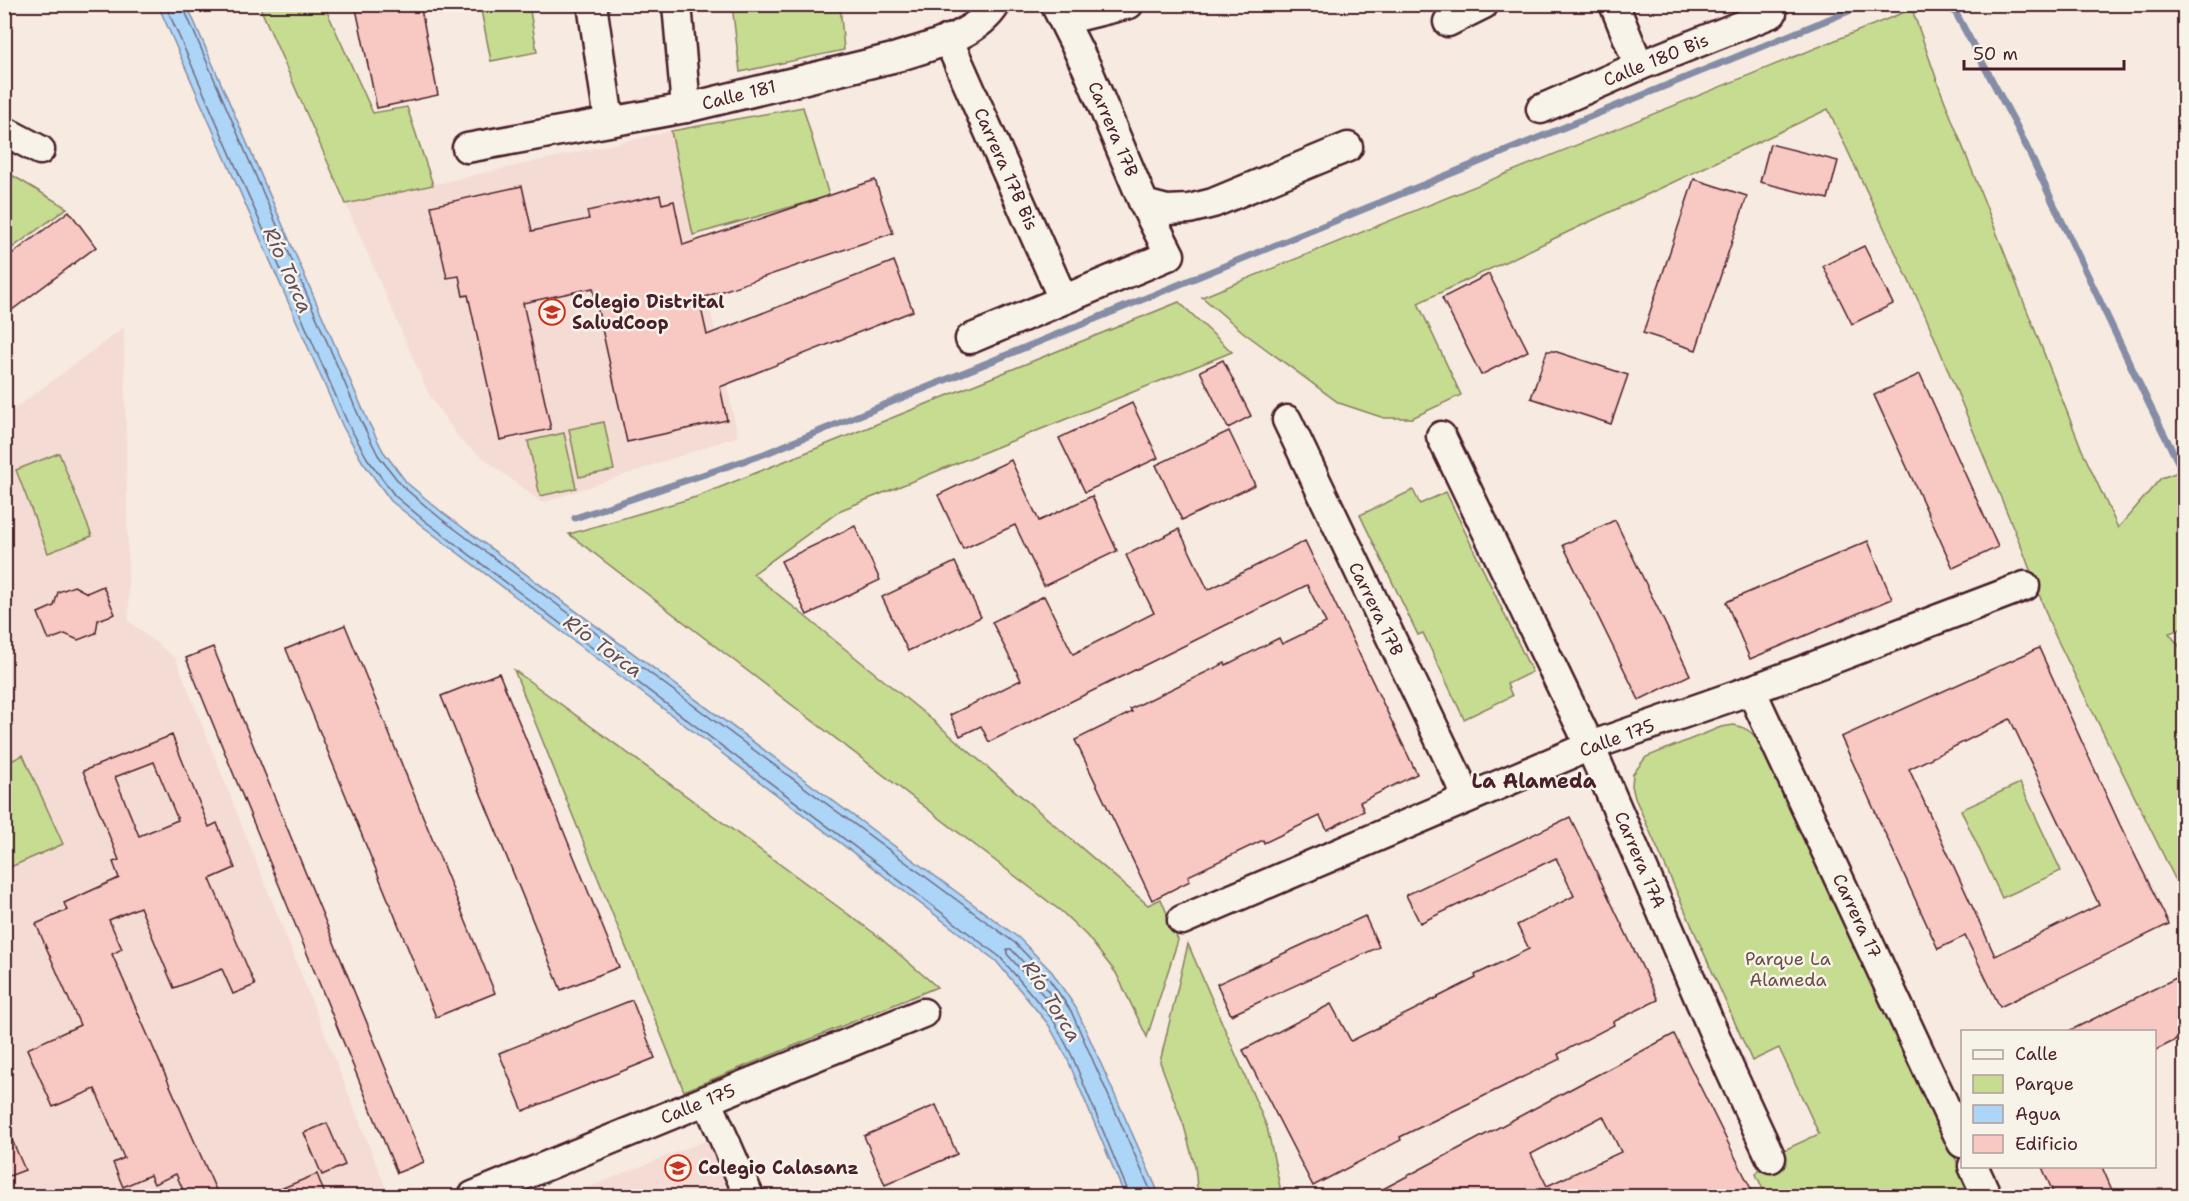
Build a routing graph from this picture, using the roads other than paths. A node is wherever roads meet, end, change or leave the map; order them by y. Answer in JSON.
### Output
{"nodes":[{"id":1,"x":592,"y":4,"type":"edge"},
{"id":2,"x":677,"y":4,"type":"edge"},
{"id":3,"x":996,"y":4,"type":"edge"},
{"id":4,"x":1129,"y":4,"type":"edge"},
{"id":5,"x":1484,"y":4,"type":"edge"},
{"id":6,"x":1614,"y":4,"type":"edge"},
{"id":7,"x":1060,"y":12,"type":"edge"},
{"id":8,"x":1772,"y":13,"type":"dead end"},
{"id":9,"x":1448,"y":22,"type":"dead end"},
{"id":10,"x":948,"y":39,"type":"junction"},
{"id":11,"x":1639,"y":66,"type":"junction"},
{"id":12,"x":686,"y":108,"type":"junction"},
{"id":13,"x":1541,"y":109,"type":"dead end"},
{"id":14,"x":609,"y":122,"type":"junction"},
{"id":15,"x":4,"y":130,"type":"edge"},
{"id":16,"x":1348,"y":147,"type":"dead end"},
{"id":17,"x":467,"y":148,"type":"dead end"},
{"id":18,"x":40,"y":150,"type":"dead end"},
{"id":19,"x":1144,"y":204,"type":"junction"},
{"id":20,"x":1063,"y":299,"type":"junction"},
{"id":21,"x":970,"y":339,"type":"dead end"},
{"id":22,"x":1287,"y":420,"type":"dead end"},
{"id":23,"x":1441,"y":436,"type":"dead end"},
{"id":24,"x":2025,"y":586,"type":"dead end"},
{"id":25,"x":1751,"y":690,"type":"junction"},
{"id":26,"x":1590,"y":746,"type":"junction"},
{"id":27,"x":1467,"y":797,"type":"junction"},
{"id":28,"x":1182,"y":920,"type":"dead end"},
{"id":29,"x":923,"y":1013,"type":"dead end"},
{"id":30,"x":707,"y":1100,"type":"junction"},
{"id":31,"x":1961,"y":1141,"type":"edge"},
{"id":32,"x":1771,"y":1158,"type":"dead end"},
{"id":33,"x":1973,"y":1168,"type":"edge"},
{"id":34,"x":473,"y":1197,"type":"edge"},
{"id":35,"x":749,"y":1197,"type":"edge"},
{"id":36,"x":1987,"y":1197,"type":"edge"}],
"edges":[{"from":1,"to":14,"type":"street"},
{"from":2,"to":12,"type":"street"},
{"from":3,"to":10,"type":"street","name":"Calle 181"},
{"from":4,"to":7,"type":"street"},
{"from":5,"to":9,"type":"street"},
{"from":6,"to":11,"type":"street"},
{"from":7,"to":19,"type":"street","name":"Carrera 17B"},
{"from":8,"to":11,"type":"street","name":"Calle 180 Bis"},
{"from":10,"to":12,"type":"street","name":"Calle 181"},
{"from":10,"to":20,"type":"street","name":"Carrera 17B Bis"},
{"from":11,"to":13,"type":"street","name":"Calle 180 Bis"},
{"from":12,"to":14,"type":"street","name":"Calle 181"},
{"from":14,"to":17,"type":"street","name":"Calle 181"},
{"from":15,"to":18,"type":"street"},
{"from":16,"to":19,"type":"street"},
{"from":19,"to":20,"type":"street","name":"Carrera 17B"},
{"from":20,"to":21,"type":"street"},
{"from":22,"to":27,"type":"street","name":"Carrera 17B"},
{"from":23,"to":26,"type":"street","name":"Carrera 17A"},
{"from":24,"to":25,"type":"street","name":"Calle 175"},
{"from":25,"to":26,"type":"street","name":"Calle 175"},
{"from":25,"to":31,"type":"street","name":"Carrera 17"},
{"from":26,"to":27,"type":"street","name":"Calle 175"},
{"from":26,"to":32,"type":"street","name":"Carrera 17A"},
{"from":27,"to":28,"type":"street","name":"Calle 175"},
{"from":29,"to":30,"type":"street","name":"Calle 175"},
{"from":30,"to":34,"type":"street","name":"Calle 175"},
{"from":30,"to":35,"type":"street"},
{"from":33,"to":36,"type":"street"}]}
